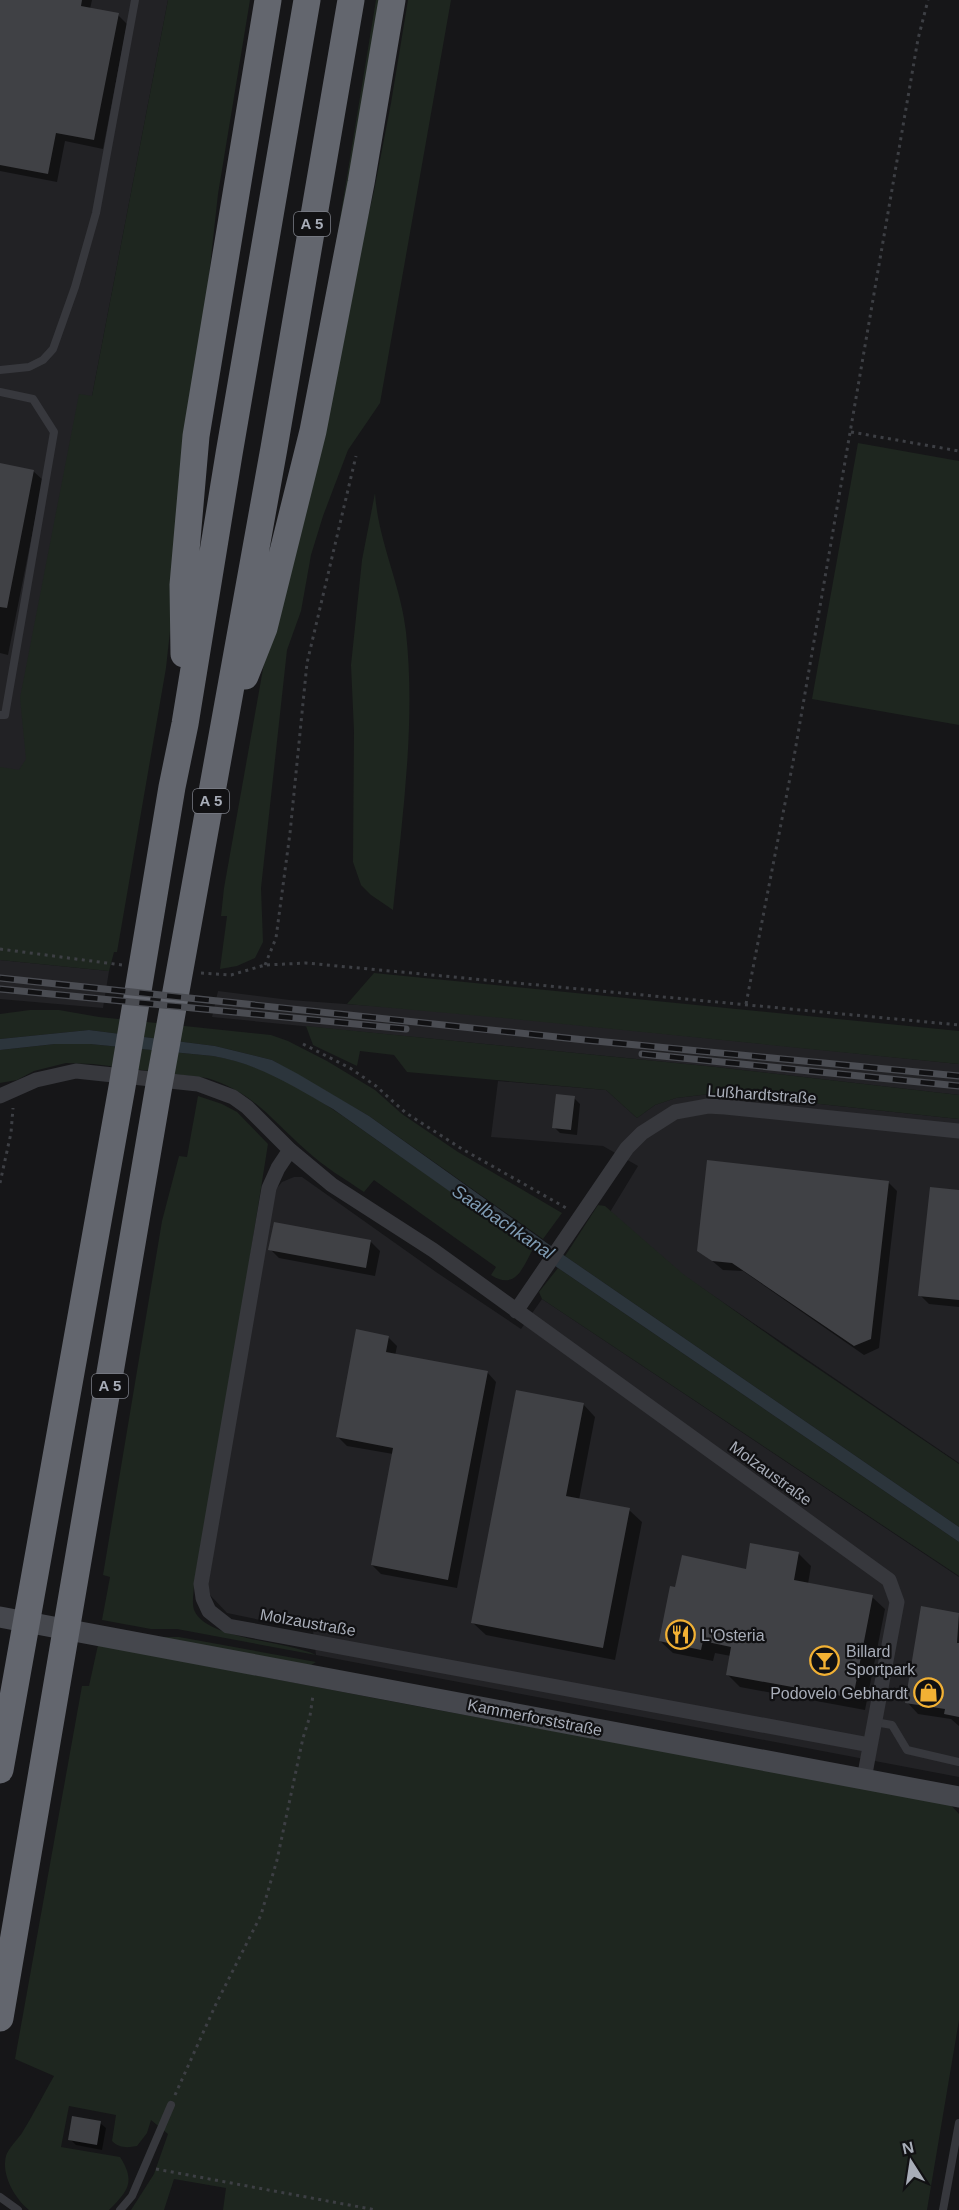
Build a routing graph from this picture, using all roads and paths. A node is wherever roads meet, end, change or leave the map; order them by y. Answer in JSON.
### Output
{"nodes":[{"id":1,"x":135,"y":0,"type":"edge"},
{"id":2,"x":258,"y":0,"type":"edge"},
{"id":3,"x":268,"y":0,"type":"edge"},
{"id":4,"x":307,"y":0,"type":"edge"},
{"id":5,"x":351,"y":0,"type":"edge"},
{"id":6,"x":392,"y":0,"type":"edge"},
{"id":7,"x":928,"y":0,"type":"edge"},
{"id":8,"x":258,"y":54,"type":"junction"},
{"id":9,"x":0,"y":370,"type":"edge"},
{"id":10,"x":0,"y":392,"type":"edge"},
{"id":11,"x":851,"y":432,"type":"junction"},
{"id":12,"x":959,"y":451,"type":"edge"},
{"id":13,"x":356,"y":456,"type":"dead end"},
{"id":14,"x":0,"y":715,"type":"edge"},
{"id":15,"x":185,"y":724,"type":"junction"},
{"id":16,"x":224,"y":727,"type":"junction"},
{"id":17,"x":0,"y":949,"type":"edge"},
{"id":18,"x":134,"y":960,"type":"junction"},
{"id":19,"x":189,"y":964,"type":"junction"},
{"id":20,"x":265,"y":965,"type":"junction"},
{"id":21,"x":746,"y":1004,"type":"junction"},
{"id":22,"x":959,"y":1025,"type":"edge"},
{"id":23,"x":303,"y":1044,"type":"dead end"},
{"id":24,"x":153,"y":1085,"type":"junction"},
{"id":25,"x":16,"y":1089,"type":"junction"},
{"id":26,"x":0,"y":1096,"type":"edge"},
{"id":27,"x":959,"y":1131,"type":"edge"},
{"id":28,"x":290,"y":1150,"type":"junction"},
{"id":29,"x":0,"y":1183,"type":"edge"},
{"id":30,"x":580,"y":1215,"type":"junction"},
{"id":31,"x":516,"y":1311,"type":"junction"},
{"id":32,"x":0,"y":1617,"type":"edge"},
{"id":33,"x":316,"y":1676,"type":"junction"},
{"id":34,"x":874,"y":1722,"type":"junction"},
{"id":35,"x":870,"y":1745,"type":"junction"},
{"id":36,"x":959,"y":1762,"type":"edge"},
{"id":37,"x":0,"y":1770,"type":"edge"},
{"id":38,"x":864,"y":1779,"type":"junction"},
{"id":39,"x":959,"y":1797,"type":"edge"},
{"id":40,"x":0,"y":2019,"type":"edge"},
{"id":41,"x":171,"y":2105,"type":"joint"},
{"id":42,"x":959,"y":2123,"type":"edge"},
{"id":43,"x":145,"y":2167,"type":"junction"},
{"id":44,"x":0,"y":2197,"type":"edge"},
{"id":45,"x":18,"y":2210,"type":"edge"},
{"id":46,"x":120,"y":2210,"type":"edge"},
{"id":47,"x":376,"y":2210,"type":"edge"},
{"id":48,"x":943,"y":2210,"type":"edge"}],
"edges":[{"from":1,"to":9,"type":"lane"},
{"from":2,"to":8,"type":"highway","number":"A 5"},
{"from":3,"to":8,"type":"highway","number":"A 5"},
{"from":4,"to":15,"type":"highway","number":"A 5"},
{"from":5,"to":16,"type":"highway","number":"A 5"},
{"from":6,"to":16,"type":"highway"},
{"from":7,"to":11,"type":"path"},
{"from":8,"to":15,"type":"highway","number":"A 5"},
{"from":10,"to":14,"type":"lane"},
{"from":11,"to":12,"type":"path"},
{"from":11,"to":21,"type":"path"},
{"from":13,"to":20,"type":"path"},
{"from":15,"to":18,"type":"highway","number":"A 5"},
{"from":16,"to":19,"type":"highway","number":"A 5"},
{"from":17,"to":18,"type":"path"},
{"from":18,"to":37,"type":"highway","number":"A 5"},
{"from":19,"to":20,"type":"path"},
{"from":19,"to":24,"type":"highway","number":"A 5"},
{"from":20,"to":21,"type":"path"},
{"from":21,"to":22,"type":"path"},
{"from":23,"to":30,"type":"path"},
{"from":24,"to":25,"type":"street","name":"Molzaustraße"},
{"from":24,"to":28,"type":"street","name":"Molzaustraße"},
{"from":24,"to":40,"type":"highway","number":"A 5"},
{"from":25,"to":26,"type":"street","name":"Molzaustraße"},
{"from":25,"to":29,"type":"path"},
{"from":27,"to":30,"type":"street","name":"Lußhardtstraße"},
{"from":28,"to":31,"type":"street","name":"Molzaustraße"},
{"from":28,"to":35,"type":"street","name":"Molzaustraße"},
{"from":30,"to":31,"type":"street","name":"Lußhardtstraße"},
{"from":31,"to":34,"type":"street","name":"Molzaustraße"},
{"from":32,"to":33,"type":"street","name":"Kammerforststraße"},
{"from":33,"to":38,"type":"street","name":"Kammerforststraße"},
{"from":33,"to":41,"type":"path"},
{"from":34,"to":35,"type":"street","name":"Molzaustraße"},
{"from":34,"to":36,"type":"lane"},
{"from":35,"to":38,"type":"street","name":"Molzaustraße"},
{"from":38,"to":39,"type":"street","name":"Kammerforststraße"},
{"from":41,"to":43,"type":"lane"},
{"from":42,"to":48,"type":"lane"},
{"from":43,"to":46,"type":"lane"},
{"from":43,"to":47,"type":"path"},
{"from":44,"to":45,"type":"lane"}]}
